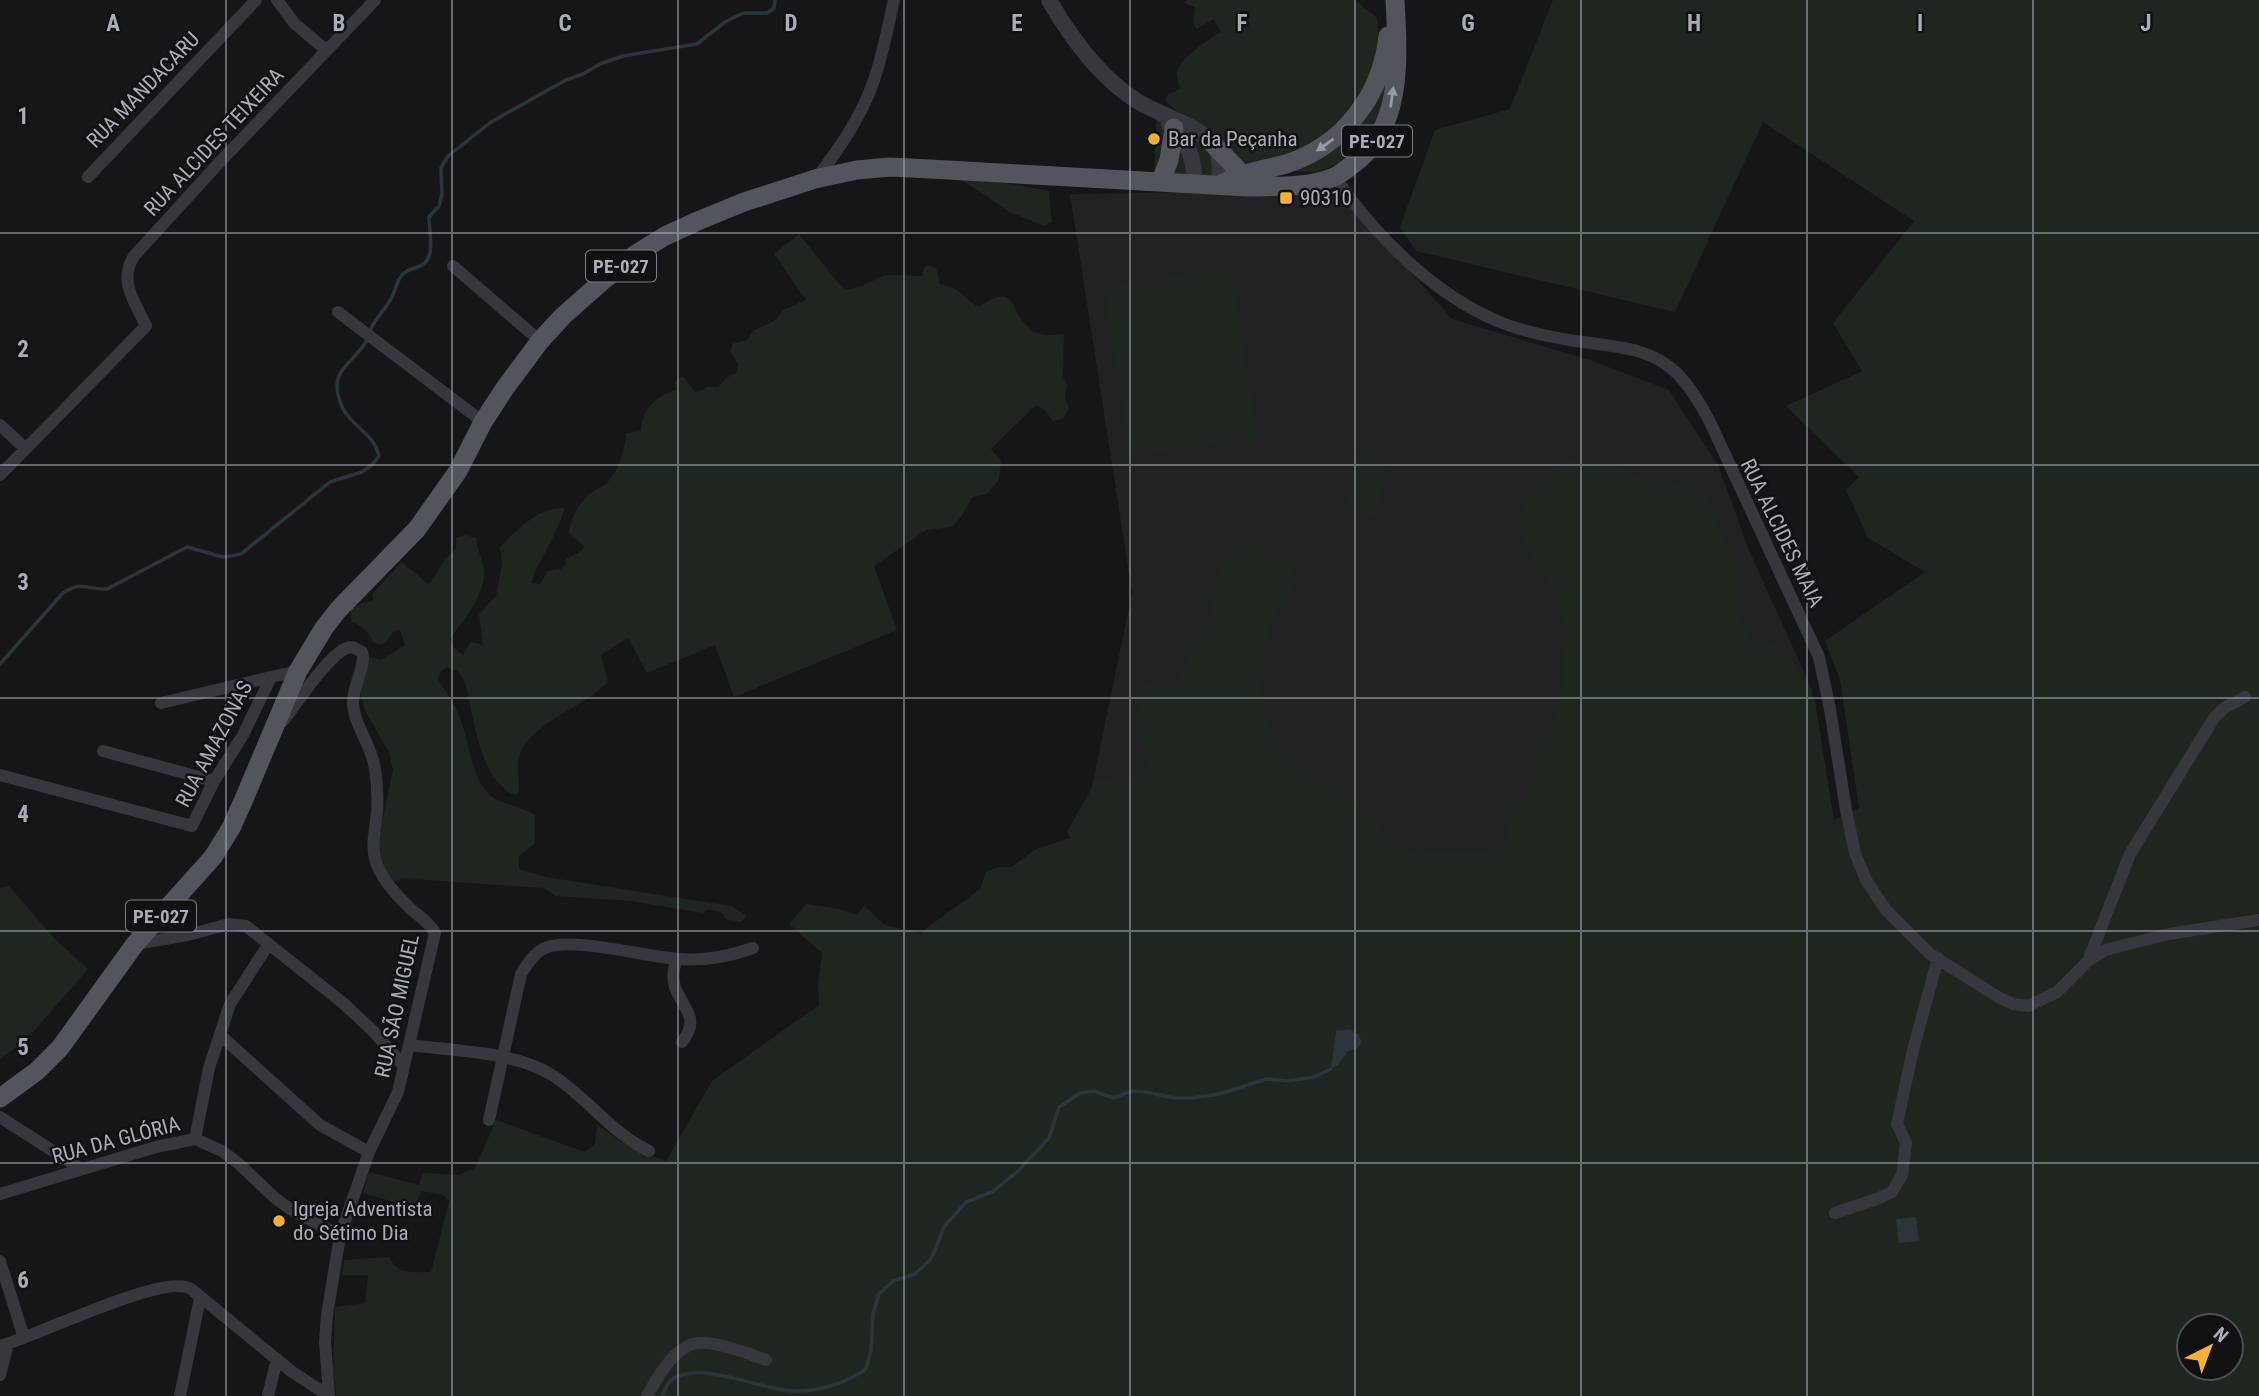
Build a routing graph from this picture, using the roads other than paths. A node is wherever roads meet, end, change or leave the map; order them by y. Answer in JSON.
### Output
{"nodes":[{"id":1,"x":256,"y":0,"type":"edge"},
{"id":2,"x":276,"y":0,"type":"edge"},
{"id":3,"x":375,"y":0,"type":"edge"},
{"id":4,"x":894,"y":0,"type":"edge"},
{"id":5,"x":1049,"y":0,"type":"edge"},
{"id":6,"x":1393,"y":0,"type":"edge"},
{"id":7,"x":326,"y":50,"type":"junction"},
{"id":8,"x":1157,"y":112,"type":"junction"},
{"id":9,"x":1174,"y":128,"type":"junction"},
{"id":10,"x":1213,"y":144,"type":"junction"},
{"id":11,"x":1242,"y":174,"type":"junction"},
{"id":12,"x":88,"y":177,"type":"dead end"},
{"id":13,"x":1335,"y":177,"type":"junction"},
{"id":14,"x":816,"y":179,"type":"junction"},
{"id":15,"x":1161,"y":181,"type":"junction"},
{"id":16,"x":1194,"y":184,"type":"junction"},
{"id":17,"x":1219,"y":185,"type":"junction"},
{"id":18,"x":453,"y":266,"type":"dead end"},
{"id":19,"x":338,"y":312,"type":"dead end"},
{"id":20,"x":540,"y":341,"type":"junction"},
{"id":21,"x":483,"y":422,"type":"junction"},
{"id":22,"x":0,"y":425,"type":"edge"},
{"id":23,"x":26,"y":449,"type":"junction"},
{"id":24,"x":0,"y":475,"type":"edge"},
{"id":25,"x":298,"y":671,"type":"junction"},
{"id":26,"x":271,"y":677,"type":"junction"},
{"id":27,"x":2245,"y":697,"type":"dead end"},
{"id":28,"x":161,"y":703,"type":"dead end"},
{"id":29,"x":268,"y":740,"type":"junction"},
{"id":30,"x":103,"y":751,"type":"dead end"},
{"id":31,"x":0,"y":775,"type":"edge"},
{"id":32,"x":214,"y":781,"type":"junction"},
{"id":33,"x":2259,"y":920,"type":"edge"},
{"id":34,"x":135,"y":944,"type":"junction"},
{"id":35,"x":268,"y":945,"type":"junction"},
{"id":36,"x":753,"y":948,"type":"dead end"},
{"id":37,"x":1937,"y":958,"type":"junction"},
{"id":38,"x":676,"y":959,"type":"junction"},
{"id":39,"x":2088,"y":961,"type":"junction"},
{"id":40,"x":220,"y":1035,"type":"junction"},
{"id":41,"x":682,"y":1042,"type":"dead end"},
{"id":42,"x":410,"y":1045,"type":"junction"},
{"id":43,"x":502,"y":1058,"type":"junction"},
{"id":44,"x":404,"y":1066,"type":"junction"},
{"id":45,"x":0,"y":1098,"type":"edge"},
{"id":46,"x":0,"y":1117,"type":"edge"},
{"id":47,"x":489,"y":1120,"type":"dead end"},
{"id":48,"x":195,"y":1139,"type":"junction"},
{"id":49,"x":649,"y":1151,"type":"dead end"},
{"id":50,"x":369,"y":1152,"type":"junction"},
{"id":51,"x":80,"y":1170,"type":"junction"},
{"id":52,"x":0,"y":1194,"type":"edge"},
{"id":53,"x":1835,"y":1213,"type":"dead end"},
{"id":54,"x":340,"y":1236,"type":"junction"},
{"id":55,"x":0,"y":1261,"type":"edge"},
{"id":56,"x":200,"y":1298,"type":"junction"},
{"id":57,"x":24,"y":1338,"type":"junction"},
{"id":58,"x":4,"y":1345,"type":"edge"},
{"id":59,"x":277,"y":1359,"type":"junction"},
{"id":60,"x":766,"y":1360,"type":"dead end"},
{"id":61,"x":0,"y":1375,"type":"edge"},
{"id":62,"x":180,"y":1396,"type":"edge"},
{"id":63,"x":268,"y":1396,"type":"edge"},
{"id":64,"x":329,"y":1396,"type":"edge"},
{"id":65,"x":647,"y":1396,"type":"edge"}],
"edges":[{"from":1,"to":12,"type":"street","name":"RUA MANDACARU"},
{"from":2,"to":7,"type":"street"},
{"from":3,"to":7,"type":"street","name":"RUA ALCIDES TEIXEIRA"},
{"from":4,"to":14,"type":"street"},
{"from":5,"to":8,"type":"street"},
{"from":6,"to":11,"type":"main road","number":"PE-027","one_way":true},
{"from":13,"to":6,"type":"main road","number":"PE-027","one_way":true},
{"from":7,"to":23,"type":"street","name":"RUA ALCIDES TEIXEIRA"},
{"from":8,"to":9,"type":"street"},
{"from":8,"to":10,"type":"street"},
{"from":9,"to":15,"type":"main road"},
{"from":9,"to":16,"type":"street"},
{"from":10,"to":11,"type":"main road"},
{"from":10,"to":17,"type":"street"},
{"from":11,"to":17,"type":"main road","number":"PE-027"},
{"from":13,"to":17,"type":"main road","number":"PE-027"},
{"from":13,"to":37,"type":"street","name":"RUA ALCIDES MAIA"},
{"from":14,"to":15,"type":"main road","number":"PE-027"},
{"from":14,"to":20,"type":"main road","number":"PE-027"},
{"from":15,"to":16,"type":"main road","number":"PE-027"},
{"from":16,"to":17,"type":"main road","number":"PE-027"},
{"from":18,"to":20,"type":"street"},
{"from":19,"to":21,"type":"street"},
{"from":20,"to":21,"type":"main road","number":"PE-027"},
{"from":21,"to":25,"type":"main road","number":"PE-027"},
{"from":22,"to":23,"type":"street"},
{"from":23,"to":24,"type":"street"},
{"from":25,"to":26,"type":"street","name":"RUA AMAZONAS"},
{"from":25,"to":29,"type":"main road","number":"PE-027"},
{"from":26,"to":28,"type":"street"},
{"from":26,"to":32,"type":"street","name":"RUA AMAZONAS"},
{"from":27,"to":39,"type":"street"},
{"from":29,"to":34,"type":"main road","number":"PE-027"},
{"from":29,"to":42,"type":"street","name":"RUA SÃO MIGUEL"},
{"from":30,"to":32,"type":"street"},
{"from":31,"to":32,"type":"street","name":"RUA AMAZONAS"},
{"from":33,"to":39,"type":"street"},
{"from":34,"to":35,"type":"street"},
{"from":34,"to":45,"type":"main road","number":"PE-027"},
{"from":35,"to":40,"type":"street"},
{"from":35,"to":44,"type":"street"},
{"from":36,"to":38,"type":"street"},
{"from":37,"to":39,"type":"street","name":"RUA ALCIDES MAIA"},
{"from":37,"to":53,"type":"street"},
{"from":38,"to":41,"type":"street"},
{"from":38,"to":43,"type":"street"},
{"from":40,"to":48,"type":"street"},
{"from":40,"to":50,"type":"street"},
{"from":42,"to":43,"type":"street"},
{"from":42,"to":44,"type":"street","name":"RUA SÃO MIGUEL"},
{"from":43,"to":47,"type":"street"},
{"from":43,"to":49,"type":"street"},
{"from":44,"to":50,"type":"street","name":"RUA SÃO MIGUEL"},
{"from":46,"to":51,"type":"street"},
{"from":48,"to":51,"type":"street","name":"RUA DA GLÓRIA"},
{"from":48,"to":54,"type":"street","name":"RUA DA GLÓRIA"},
{"from":50,"to":54,"type":"street","name":"RUA SÃO MIGUEL"},
{"from":51,"to":52,"type":"street","name":"RUA DA GLÓRIA"},
{"from":54,"to":64,"type":"street","name":"RUA SÃO MIGUEL"},
{"from":55,"to":57,"type":"street"},
{"from":56,"to":57,"type":"street"},
{"from":56,"to":59,"type":"street"},
{"from":56,"to":62,"type":"street"},
{"from":57,"to":58,"type":"street"},
{"from":58,"to":61,"type":"street"},
{"from":59,"to":63,"type":"street"},
{"from":59,"to":64,"type":"street"},
{"from":60,"to":65,"type":"street"}]}
